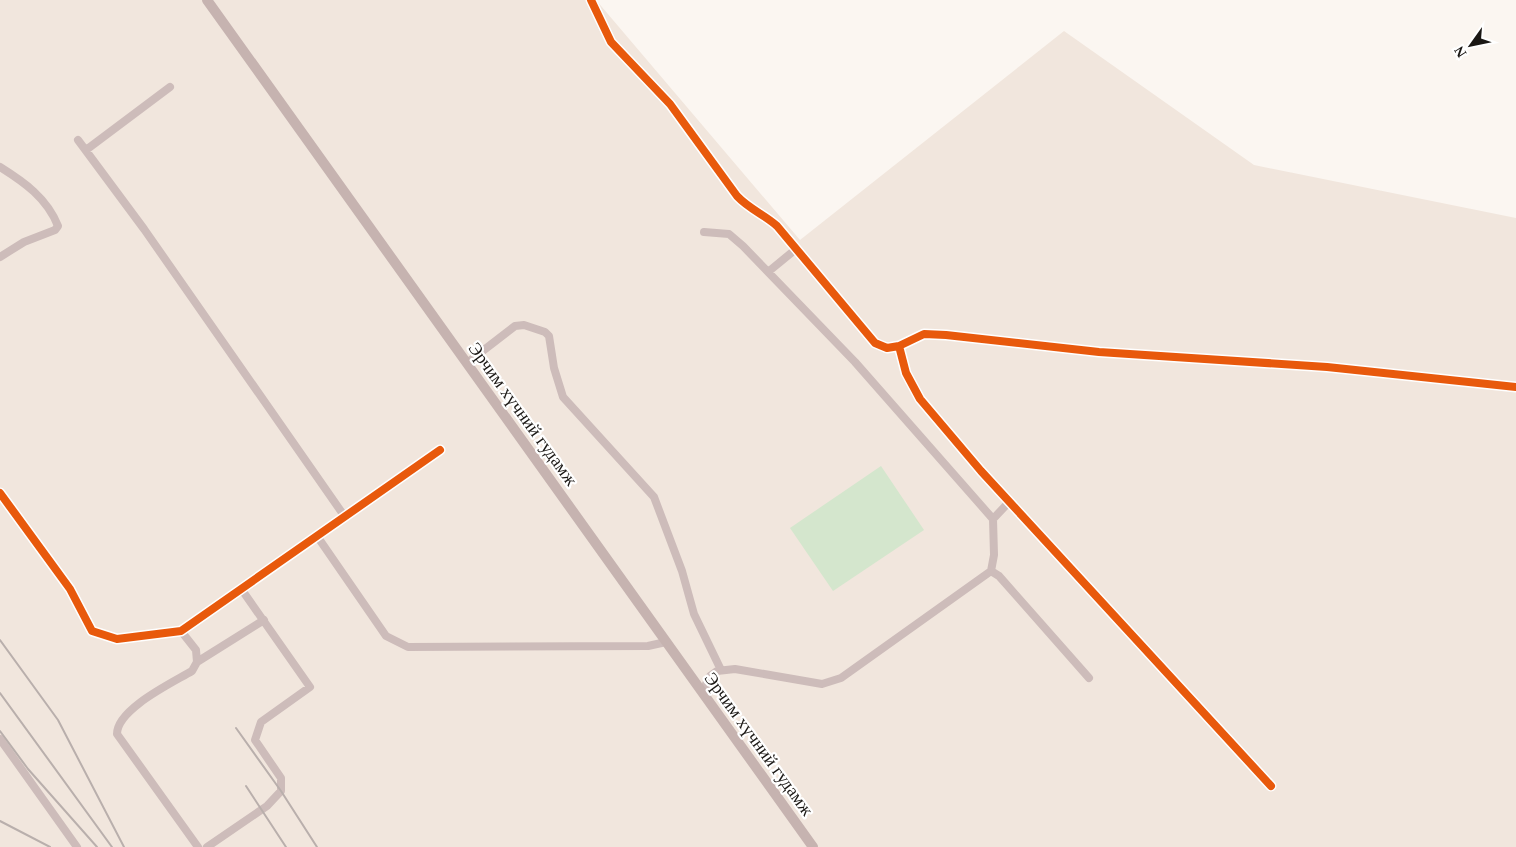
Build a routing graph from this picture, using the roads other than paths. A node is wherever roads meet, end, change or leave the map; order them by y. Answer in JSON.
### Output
{"nodes":[{"id":1,"x":208,"y":0,"type":"edge"},
{"id":2,"x":591,"y":0,"type":"edge"},
{"id":3,"x":170,"y":87,"type":"dead end"},
{"id":4,"x":78,"y":140,"type":"dead end"},
{"id":5,"x":86,"y":150,"type":"junction"},
{"id":6,"x":0,"y":167,"type":"edge"},
{"id":7,"x":704,"y":232,"type":"dead end"},
{"id":8,"x":796,"y":249,"type":"junction"},
{"id":9,"x":0,"y":257,"type":"edge"},
{"id":10,"x":768,"y":272,"type":"junction"},
{"id":11,"x":899,"y":346,"type":"junction"},
{"id":12,"x":467,"y":363,"type":"junction"},
{"id":13,"x":1516,"y":387,"type":"edge"},
{"id":14,"x":440,"y":450,"type":"dead end"},
{"id":15,"x":0,"y":493,"type":"edge"},
{"id":16,"x":1010,"y":501,"type":"junction"},
{"id":17,"x":345,"y":517,"type":"junction"},
{"id":18,"x":993,"y":519,"type":"junction"},
{"id":19,"x":317,"y":536,"type":"junction"},
{"id":20,"x":991,"y":571,"type":"junction"},
{"id":21,"x":242,"y":590,"type":"junction"},
{"id":22,"x":264,"y":620,"type":"junction"},
{"id":23,"x":180,"y":631,"type":"junction"},
{"id":24,"x":666,"y":642,"type":"junction"},
{"id":25,"x":198,"y":662,"type":"junction"},
{"id":26,"x":721,"y":670,"type":"junction"},
{"id":27,"x":1089,"y":678,"type":"dead end"},
{"id":28,"x":706,"y":698,"type":"junction"},
{"id":29,"x":0,"y":739,"type":"edge"},
{"id":30,"x":1271,"y":786,"type":"dead end"},
{"id":31,"x":77,"y":847,"type":"edge"},
{"id":32,"x":198,"y":847,"type":"edge"},
{"id":33,"x":208,"y":847,"type":"edge"},
{"id":34,"x":813,"y":847,"type":"edge"}],
"edges":[{"from":1,"to":12,"type":"main road","name":"Эрчим хүчний гудамж"},
{"from":2,"to":8,"type":"street"},
{"from":3,"to":5,"type":"street"},
{"from":4,"to":5,"type":"street"},
{"from":5,"to":17,"type":"street"},
{"from":6,"to":9,"type":"street"},
{"from":7,"to":10,"type":"street"},
{"from":8,"to":10,"type":"street"},
{"from":8,"to":11,"type":"street"},
{"from":10,"to":18,"type":"street"},
{"from":11,"to":13,"type":"street"},
{"from":11,"to":16,"type":"street"},
{"from":12,"to":24,"type":"main road","name":"Эрчим хүчний гудамж"},
{"from":12,"to":26,"type":"street"},
{"from":14,"to":17,"type":"street"},
{"from":15,"to":23,"type":"street"},
{"from":16,"to":18,"type":"street"},
{"from":16,"to":30,"type":"street"},
{"from":17,"to":19,"type":"street"},
{"from":18,"to":20,"type":"street"},
{"from":19,"to":21,"type":"street"},
{"from":19,"to":24,"type":"street"},
{"from":20,"to":26,"type":"street"},
{"from":20,"to":27,"type":"street"},
{"from":21,"to":22,"type":"street"},
{"from":21,"to":23,"type":"street"},
{"from":22,"to":25,"type":"street"},
{"from":22,"to":33,"type":"street"},
{"from":23,"to":25,"type":"street"},
{"from":24,"to":28,"type":"main road","name":"Эрчим хүчний гудамж"},
{"from":25,"to":32,"type":"street"},
{"from":26,"to":28,"type":"street"},
{"from":28,"to":34,"type":"main road","name":"Эрчим хүчний гудамж"},
{"from":29,"to":31,"type":"street"}]}
